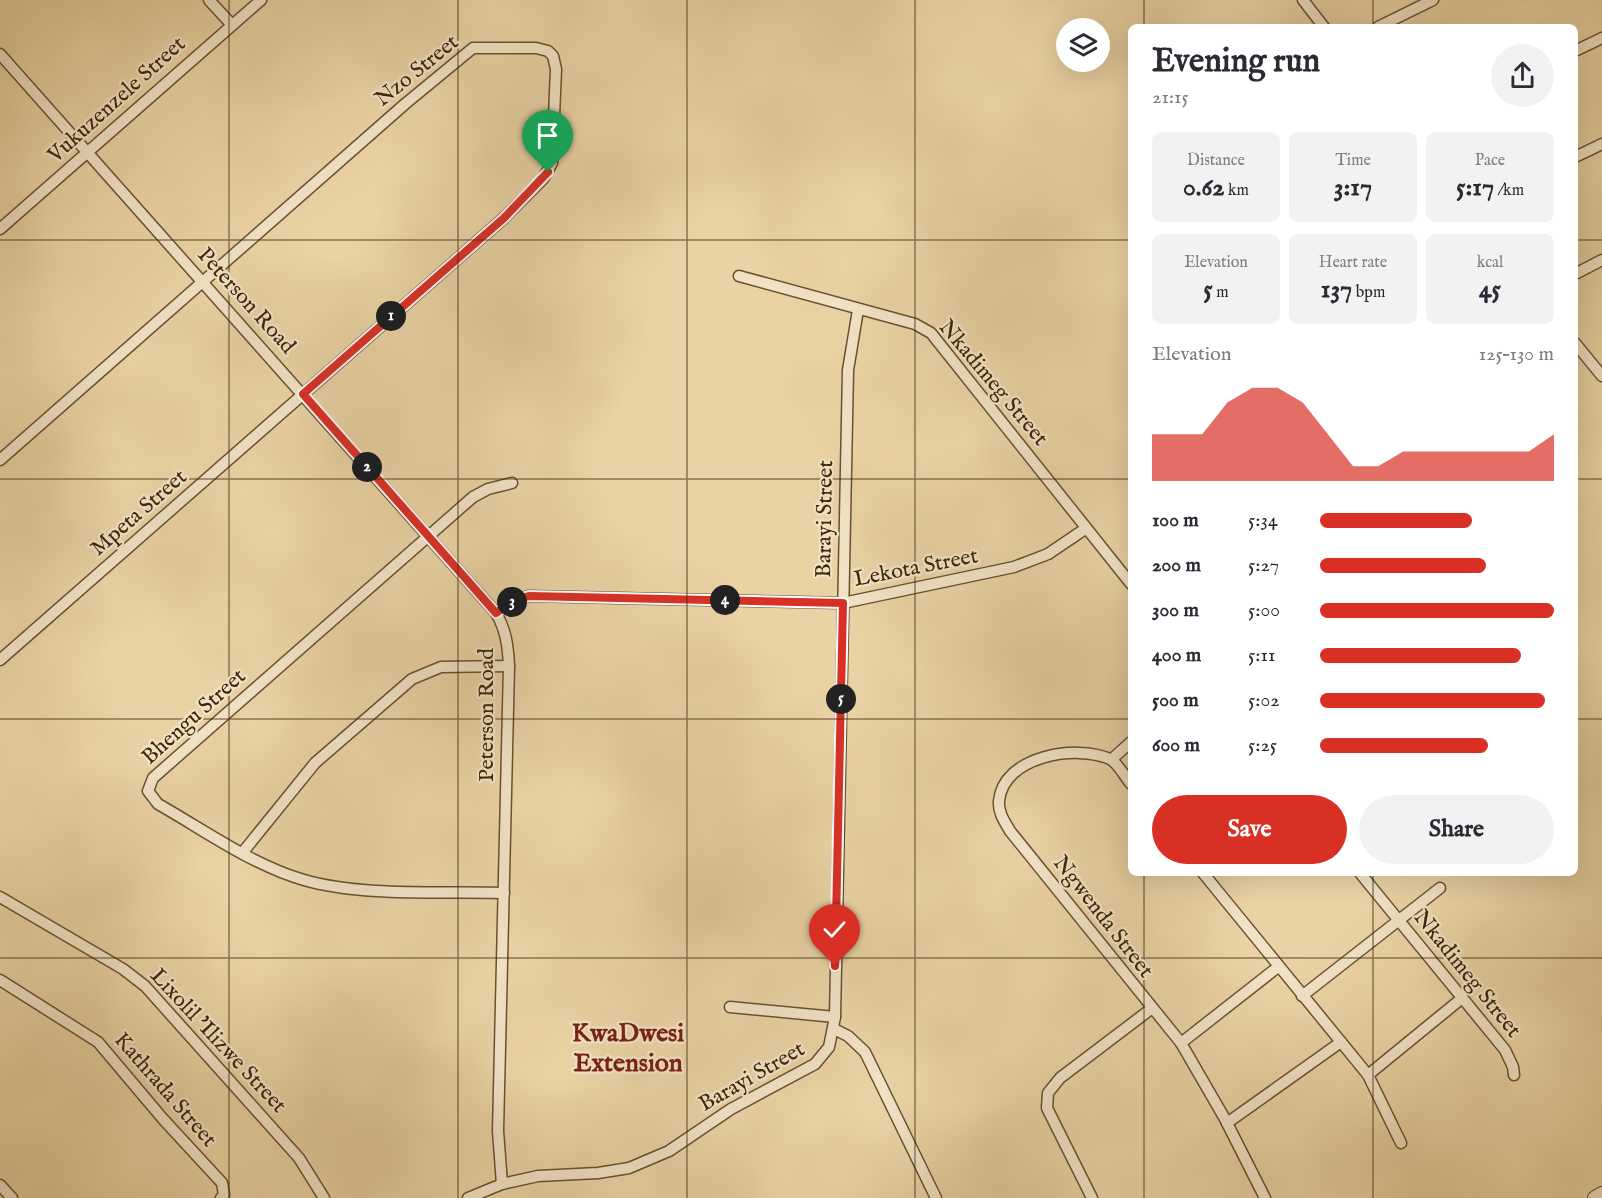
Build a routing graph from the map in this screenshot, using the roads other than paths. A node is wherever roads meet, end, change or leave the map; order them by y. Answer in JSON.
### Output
{"nodes":[{"id":1,"x":209,"y":0,"type":"edge"},
{"id":2,"x":261,"y":0,"type":"edge"},
{"id":3,"x":1303,"y":0,"type":"edge"},
{"id":4,"x":1433,"y":0,"type":"edge"},
{"id":5,"x":1322,"y":24,"type":"edge"},
{"id":6,"x":1384,"y":24,"type":"edge"},
{"id":7,"x":232,"y":25,"type":"junction"},
{"id":8,"x":1602,"y":38,"type":"edge"},
{"id":9,"x":1578,"y":50,"type":"edge"},
{"id":10,"x":0,"y":54,"type":"edge"},
{"id":11,"x":1602,"y":144,"type":"edge"},
{"id":12,"x":87,"y":151,"type":"junction"},
{"id":13,"x":1578,"y":156,"type":"edge"},
{"id":14,"x":0,"y":230,"type":"edge"},
{"id":15,"x":1602,"y":260,"type":"edge"},
{"id":16,"x":1578,"y":272,"type":"edge"},
{"id":17,"x":739,"y":276,"type":"dead end"},
{"id":18,"x":203,"y":283,"type":"junction"},
{"id":19,"x":858,"y":310,"type":"junction"},
{"id":20,"x":1578,"y":347,"type":"edge"},
{"id":21,"x":1602,"y":376,"type":"edge"},
{"id":22,"x":303,"y":394,"type":"junction"},
{"id":23,"x":0,"y":460,"type":"edge"},
{"id":24,"x":512,"y":483,"type":"dead end"},
{"id":25,"x":1085,"y":529,"type":"junction"},
{"id":26,"x":426,"y":536,"type":"junction"},
{"id":27,"x":1128,"y":580,"type":"edge"},
{"id":28,"x":843,"y":603,"type":"junction"},
{"id":29,"x":496,"y":613,"type":"junction"},
{"id":30,"x":0,"y":660,"type":"edge"},
{"id":31,"x":509,"y":666,"type":"junction"},
{"id":32,"x":1128,"y":745,"type":"edge"},
{"id":33,"x":1112,"y":759,"type":"junction"},
{"id":34,"x":1128,"y":780,"type":"edge"},
{"id":35,"x":243,"y":852,"type":"junction"},
{"id":36,"x":1205,"y":876,"type":"edge"},
{"id":37,"x":1362,"y":876,"type":"edge"},
{"id":38,"x":1440,"y":888,"type":"dead end"},
{"id":39,"x":504,"y":893,"type":"junction"},
{"id":40,"x":0,"y":897,"type":"edge"},
{"id":41,"x":1399,"y":921,"type":"junction"},
{"id":42,"x":1278,"y":967,"type":"junction"},
{"id":43,"x":0,"y":980,"type":"edge"},
{"id":44,"x":1302,"y":996,"type":"junction"},
{"id":45,"x":1461,"y":999,"type":"junction"},
{"id":46,"x":730,"y":1007,"type":"dead end"},
{"id":47,"x":1151,"y":1009,"type":"junction"},
{"id":48,"x":834,"y":1017,"type":"junction"},
{"id":49,"x":834,"y":1029,"type":"junction"},
{"id":50,"x":1341,"y":1042,"type":"junction"},
{"id":51,"x":1180,"y":1043,"type":"junction"},
{"id":52,"x":1368,"y":1075,"type":"junction"},
{"id":53,"x":1514,"y":1075,"type":"dead end"},
{"id":54,"x":1227,"y":1123,"type":"junction"},
{"id":55,"x":1401,"y":1143,"type":"dead end"},
{"id":56,"x":502,"y":1184,"type":"junction"},
{"id":57,"x":0,"y":1185,"type":"edge"},
{"id":58,"x":1602,"y":1194,"type":"edge"},
{"id":59,"x":12,"y":1198,"type":"edge"},
{"id":60,"x":221,"y":1198,"type":"edge"},
{"id":61,"x":324,"y":1198,"type":"edge"},
{"id":62,"x":468,"y":1198,"type":"edge"},
{"id":63,"x":936,"y":1198,"type":"edge"},
{"id":64,"x":1092,"y":1198,"type":"edge"},
{"id":65,"x":1265,"y":1198,"type":"edge"},
{"id":66,"x":1595,"y":1198,"type":"edge"}],
"edges":[{"from":1,"to":7,"type":"street"},
{"from":2,"to":7,"type":"street","name":"Vukuzenzele Street"},
{"from":3,"to":5,"type":"street"},
{"from":4,"to":6,"type":"street"},
{"from":7,"to":12,"type":"street","name":"Vukuzenzele Street"},
{"from":8,"to":9,"type":"street"},
{"from":10,"to":12,"type":"street","name":"Peterson Road"},
{"from":11,"to":13,"type":"street"},
{"from":12,"to":14,"type":"street","name":"Vukuzenzele Street"},
{"from":12,"to":18,"type":"street","name":"Peterson Road"},
{"from":15,"to":16,"type":"street"},
{"from":17,"to":19,"type":"street","name":"Nkadimeg Street"},
{"from":18,"to":22,"type":"street","name":"Peterson Road"},
{"from":18,"to":22,"type":"street","name":"Nzo Street"},
{"from":18,"to":23,"type":"street"},
{"from":19,"to":25,"type":"street","name":"Nkadimeg Street"},
{"from":19,"to":28,"type":"street","name":"Barayi Street"},
{"from":20,"to":21,"type":"street"},
{"from":22,"to":26,"type":"street","name":"Peterson Road"},
{"from":22,"to":30,"type":"street","name":"Mpeta Street"},
{"from":24,"to":26,"type":"street","name":"Bhengu Street"},
{"from":25,"to":27,"type":"street","name":"Nkadimeg Street"},
{"from":25,"to":28,"type":"street","name":"Lekota Street"},
{"from":26,"to":29,"type":"street","name":"Peterson Road"},
{"from":26,"to":35,"type":"street","name":"Bhengu Street"},
{"from":28,"to":29,"type":"street","name":"Lekota Street"},
{"from":28,"to":48,"type":"street","name":"Barayi Street"},
{"from":29,"to":31,"type":"street","name":"Peterson Road"},
{"from":31,"to":35,"type":"street"},
{"from":31,"to":39,"type":"street","name":"Peterson Road"},
{"from":32,"to":33,"type":"street"},
{"from":33,"to":34,"type":"street"},
{"from":33,"to":47,"type":"street","name":"Ngwenda Street"},
{"from":35,"to":39,"type":"street","name":"Bhengu Street"},
{"from":36,"to":42,"type":"street"},
{"from":37,"to":41,"type":"street","name":"Nkadimeg Street"},
{"from":38,"to":41,"type":"street"},
{"from":39,"to":56,"type":"street","name":"Peterson Road"},
{"from":40,"to":61,"type":"street","name":"Lixolil 'Ilizwe Street"},
{"from":41,"to":44,"type":"street"},
{"from":41,"to":45,"type":"street","name":"Nkadimeg Street"},
{"from":42,"to":44,"type":"street"},
{"from":42,"to":51,"type":"street"},
{"from":43,"to":60,"type":"street","name":"Kathrada Street"},
{"from":44,"to":50,"type":"street"},
{"from":45,"to":52,"type":"street"},
{"from":45,"to":53,"type":"street","name":"Nkadimeg Street"},
{"from":46,"to":48,"type":"street"},
{"from":47,"to":51,"type":"street","name":"Ngwenda Street"},
{"from":47,"to":64,"type":"street"},
{"from":48,"to":49,"type":"street","name":"Barayi Street"},
{"from":49,"to":56,"type":"street","name":"Barayi Street"},
{"from":49,"to":63,"type":"street"},
{"from":50,"to":52,"type":"street"},
{"from":50,"to":54,"type":"street"},
{"from":51,"to":54,"type":"street","name":"Ngwenda Street"},
{"from":52,"to":55,"type":"street"},
{"from":54,"to":65,"type":"street","name":"Ngwenda Street"},
{"from":56,"to":62,"type":"street","name":"Barayi Street"},
{"from":57,"to":59,"type":"street"},
{"from":58,"to":66,"type":"street"}]}
